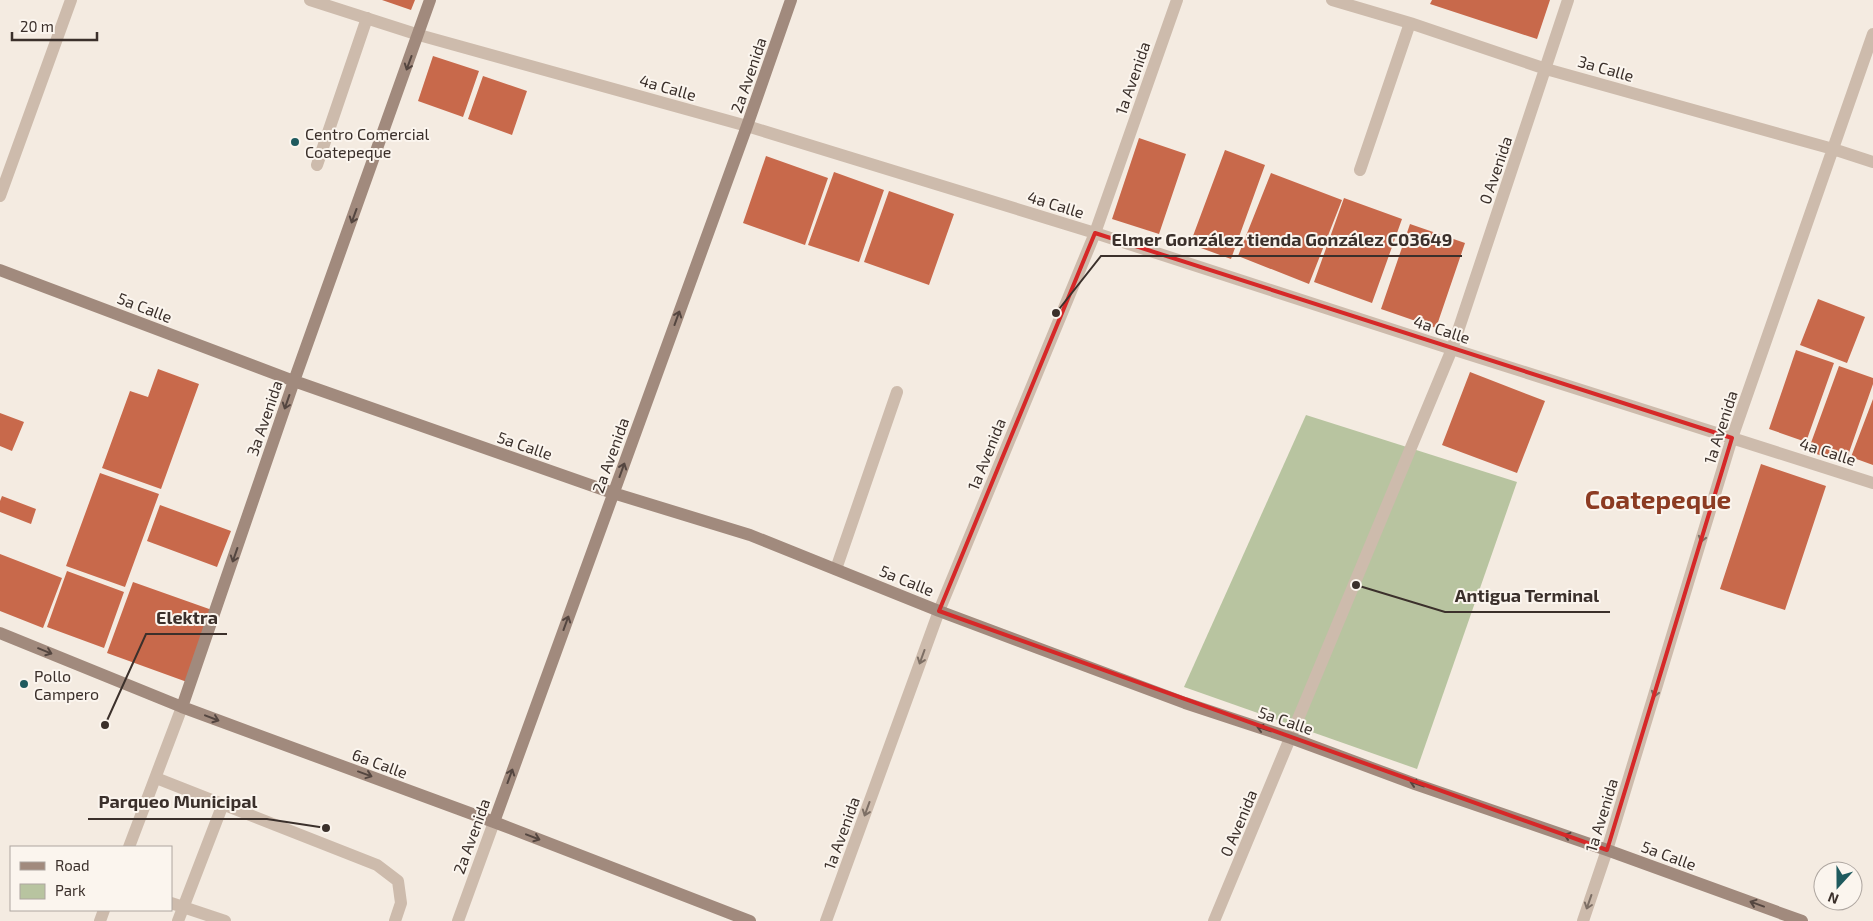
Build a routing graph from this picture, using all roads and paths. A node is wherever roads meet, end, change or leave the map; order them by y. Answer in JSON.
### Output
{"nodes":[{"id":1,"x":71,"y":0,"type":"edge"},
{"id":2,"x":310,"y":0,"type":"edge"},
{"id":3,"x":430,"y":0,"type":"edge"},
{"id":4,"x":791,"y":0,"type":"edge"},
{"id":5,"x":1177,"y":0,"type":"edge"},
{"id":6,"x":1332,"y":0,"type":"edge"},
{"id":7,"x":1568,"y":0,"type":"edge"},
{"id":8,"x":367,"y":18,"type":"junction"},
{"id":9,"x":1410,"y":23,"type":"junction"},
{"id":10,"x":1873,"y":34,"type":"edge"},
{"id":11,"x":419,"y":35,"type":"junction"},
{"id":12,"x":1546,"y":68,"type":"junction"},
{"id":13,"x":747,"y":126,"type":"junction"},
{"id":14,"x":1833,"y":149,"type":"junction"},
{"id":15,"x":1873,"y":162,"type":"edge"},
{"id":16,"x":317,"y":165,"type":"dead end"},
{"id":17,"x":1360,"y":170,"type":"dead end"},
{"id":18,"x":0,"y":196,"type":"edge"},
{"id":19,"x":1095,"y":233,"type":"junction"},
{"id":20,"x":0,"y":270,"type":"edge"},
{"id":21,"x":1452,"y":349,"type":"junction"},
{"id":22,"x":294,"y":381,"type":"junction"},
{"id":23,"x":898,"y":392,"type":"dead end"},
{"id":24,"x":1732,"y":438,"type":"junction"},
{"id":25,"x":1873,"y":483,"type":"edge"},
{"id":26,"x":613,"y":493,"type":"junction"},
{"id":27,"x":836,"y":569,"type":"junction"},
{"id":28,"x":939,"y":611,"type":"junction"},
{"id":29,"x":0,"y":633,"type":"edge"},
{"id":30,"x":182,"y":707,"type":"junction"},
{"id":31,"x":1291,"y":738,"type":"junction"},
{"id":32,"x":156,"y":778,"type":"junction"},
{"id":33,"x":223,"y":804,"type":"junction"},
{"id":34,"x":494,"y":822,"type":"junction"},
{"id":35,"x":129,"y":846,"type":"edge"},
{"id":36,"x":1607,"y":850,"type":"junction"},
{"id":37,"x":172,"y":903,"type":"edge"},
{"id":38,"x":184,"y":908,"type":"junction"},
{"id":39,"x":178,"y":921,"type":"edge"},
{"id":40,"x":225,"y":921,"type":"edge"},
{"id":41,"x":395,"y":921,"type":"edge"},
{"id":42,"x":458,"y":921,"type":"edge"},
{"id":43,"x":750,"y":921,"type":"edge"},
{"id":44,"x":826,"y":921,"type":"edge"},
{"id":45,"x":1214,"y":921,"type":"edge"},
{"id":46,"x":1582,"y":921,"type":"edge"},
{"id":47,"x":1802,"y":921,"type":"edge"}],
"edges":[{"from":1,"to":18,"type":"street"},
{"from":2,"to":8,"type":"street","name":"4a Calle"},
{"from":3,"to":11,"type":"main road","name":"3a Avenida"},
{"from":4,"to":13,"type":"main road","name":"2a Avenida"},
{"from":5,"to":19,"type":"street","name":"1a Avenida"},
{"from":6,"to":9,"type":"street","name":"3a Calle"},
{"from":7,"to":12,"type":"street","name":"0 Avenida"},
{"from":8,"to":11,"type":"street","name":"4a Calle"},
{"from":8,"to":16,"type":"street"},
{"from":9,"to":12,"type":"street","name":"3a Calle"},
{"from":9,"to":17,"type":"street"},
{"from":10,"to":14,"type":"street","name":"1a Avenida"},
{"from":11,"to":13,"type":"street","name":"4a Calle"},
{"from":11,"to":22,"type":"main road","name":"3a Avenida","one_way":true},
{"from":12,"to":14,"type":"street","name":"3a Calle"},
{"from":12,"to":21,"type":"street","name":"0 Avenida"},
{"from":13,"to":19,"type":"street","name":"4a Calle"},
{"from":26,"to":13,"type":"main road","name":"2a Avenida","one_way":true},
{"from":14,"to":15,"type":"street","name":"3a Calle"},
{"from":14,"to":24,"type":"street","name":"1a Avenida"},
{"from":19,"to":21,"type":"street","name":"4a Calle"},
{"from":19,"to":28,"type":"street","name":"1a Avenida"},
{"from":20,"to":22,"type":"main road","name":"5a Calle"},
{"from":21,"to":24,"type":"street","name":"4a Calle"},
{"from":21,"to":31,"type":"street","name":"0 Avenida"},
{"from":22,"to":26,"type":"main road","name":"5a Calle"},
{"from":22,"to":30,"type":"main road","name":"3a Avenida","one_way":true},
{"from":23,"to":27,"type":"street"},
{"from":24,"to":25,"type":"street","name":"4a Calle"},
{"from":24,"to":36,"type":"street","name":"1a Avenida","one_way":true},
{"from":26,"to":27,"type":"main road","name":"5a Calle"},
{"from":34,"to":26,"type":"main road","name":"2a Avenida","one_way":true},
{"from":27,"to":28,"type":"main road","name":"5a Calle"},
{"from":31,"to":28,"type":"main road","name":"5a Calle","one_way":true},
{"from":28,"to":44,"type":"street","name":"1a Avenida","one_way":true},
{"from":29,"to":30,"type":"main road","name":"6a Calle","one_way":true},
{"from":30,"to":32,"type":"street","name":"3a Avenida"},
{"from":30,"to":34,"type":"main road","name":"6a Calle","one_way":true},
{"from":36,"to":31,"type":"main road","name":"5a Calle","one_way":true},
{"from":31,"to":45,"type":"street","name":"0 Avenida"},
{"from":32,"to":33,"type":"street"},
{"from":32,"to":35,"type":"street","name":"3a Avenida"},
{"from":33,"to":38,"type":"street"},
{"from":33,"to":41,"type":"street"},
{"from":34,"to":42,"type":"street","name":"2a Avenida"},
{"from":34,"to":43,"type":"main road","name":"6a Calle","one_way":true},
{"from":36,"to":46,"type":"street","name":"1a Avenida","one_way":true},
{"from":47,"to":36,"type":"main road","name":"5a Calle","one_way":true},
{"from":37,"to":38,"type":"street"},
{"from":38,"to":39,"type":"street"},
{"from":38,"to":40,"type":"street"}]}
